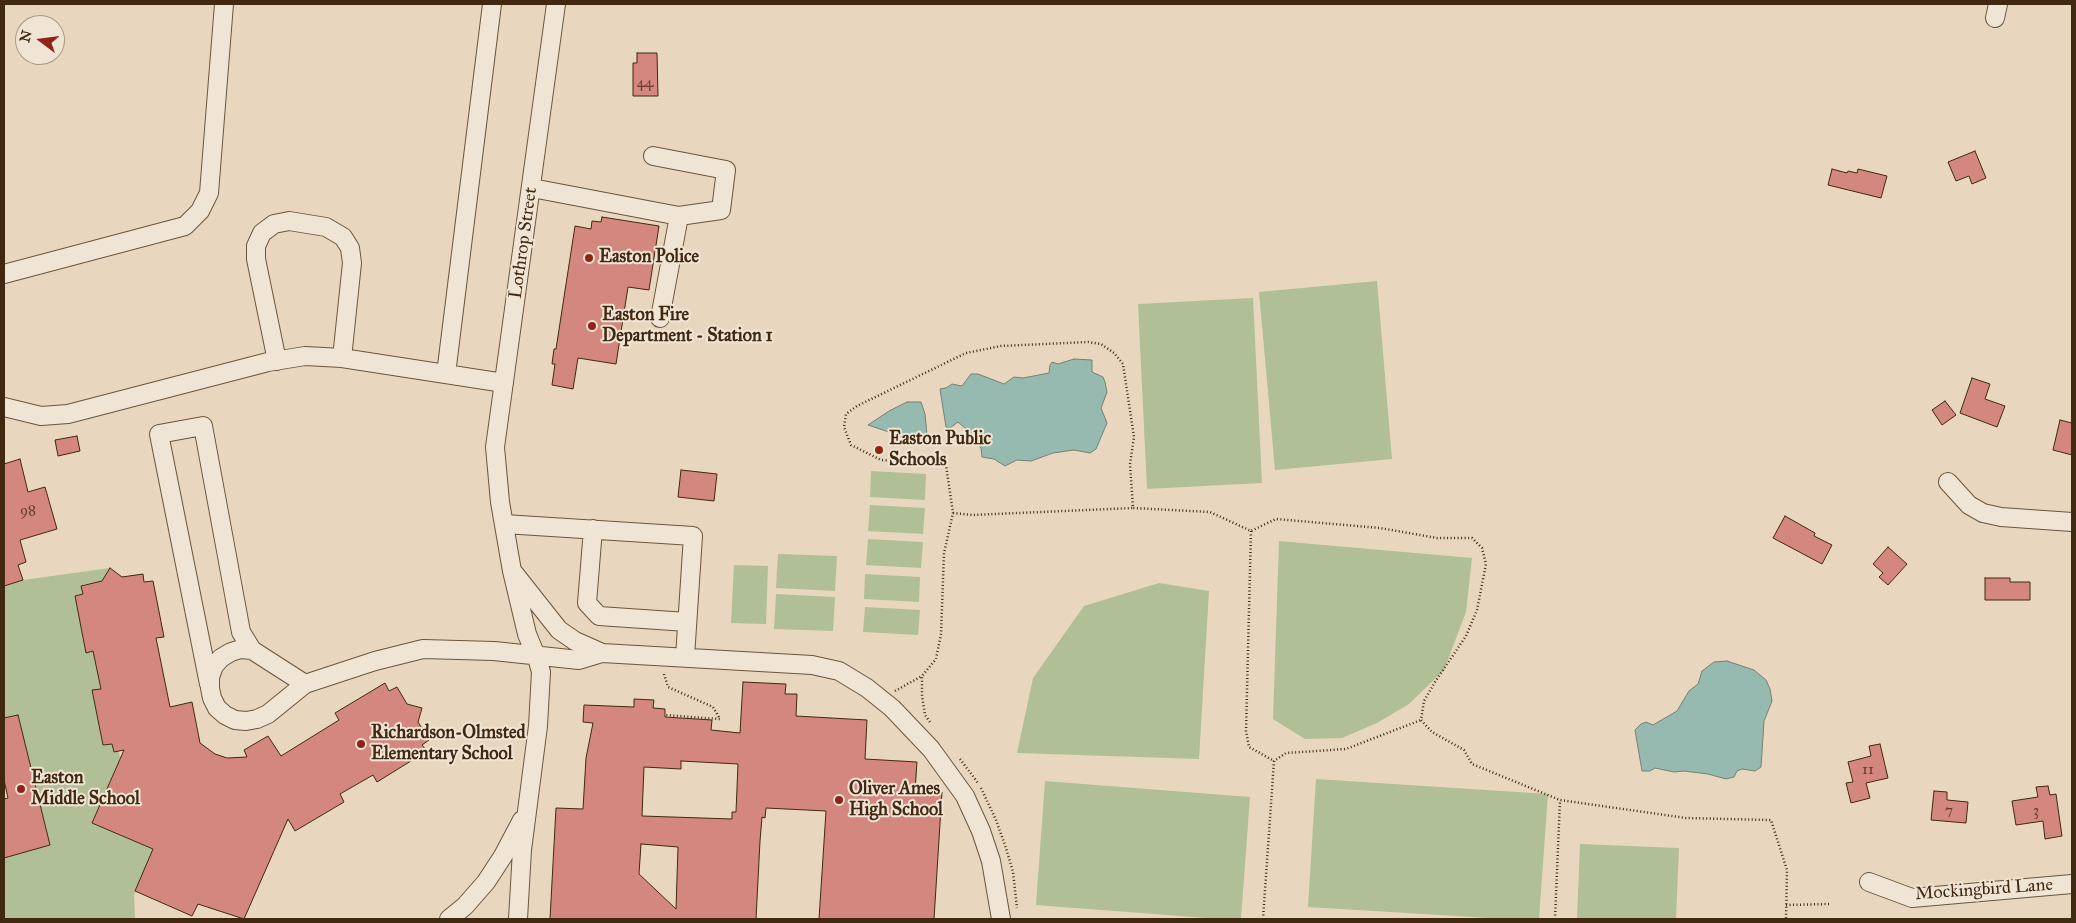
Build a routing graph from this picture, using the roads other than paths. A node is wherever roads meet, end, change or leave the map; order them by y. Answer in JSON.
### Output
{"nodes":[{"id":1,"x":224,"y":4,"type":"edge"},
{"id":2,"x":492,"y":4,"type":"edge"},
{"id":3,"x":556,"y":4,"type":"edge"},
{"id":4,"x":653,"y":156,"type":"dead end"},
{"id":5,"x":532,"y":188,"type":"junction"},
{"id":6,"x":679,"y":216,"type":"junction"},
{"id":7,"x":4,"y":274,"type":"edge"},
{"id":8,"x":660,"y":318,"type":"dead end"},
{"id":9,"x":342,"y":358,"type":"junction"},
{"id":10,"x":277,"y":361,"type":"junction"},
{"id":11,"x":446,"y":374,"type":"junction"},
{"id":12,"x":504,"y":383,"type":"junction"},
{"id":13,"x":4,"y":407,"type":"edge"},
{"id":14,"x":1948,"y":482,"type":"dead end"},
{"id":15,"x":2072,"y":522,"type":"edge"},
{"id":16,"x":504,"y":524,"type":"junction"},
{"id":17,"x":593,"y":529,"type":"junction"},
{"id":18,"x":512,"y":571,"type":"junction"},
{"id":19,"x":687,"y":622,"type":"junction"},
{"id":20,"x":252,"y":650,"type":"junction"},
{"id":21,"x":602,"y":653,"type":"junction"},
{"id":22,"x":536,"y":655,"type":"junction"},
{"id":23,"x":685,"y":658,"type":"junction"},
{"id":24,"x":305,"y":684,"type":"junction"},
{"id":25,"x":210,"y":688,"type":"junction"},
{"id":26,"x":528,"y":807,"type":"junction"},
{"id":27,"x":1869,"y":882,"type":"dead end"},
{"id":28,"x":2072,"y":884,"type":"edge"},
{"id":29,"x":449,"y":919,"type":"edge"},
{"id":30,"x":518,"y":919,"type":"edge"},
{"id":31,"x":1001,"y":919,"type":"edge"}],
"edges":[{"from":1,"to":7,"type":"street"},
{"from":2,"to":11,"type":"street"},
{"from":3,"to":5,"type":"street","name":"Lothrop Street"},
{"from":4,"to":6,"type":"street"},
{"from":5,"to":6,"type":"street"},
{"from":5,"to":12,"type":"street","name":"Lothrop Street"},
{"from":6,"to":8,"type":"street"},
{"from":9,"to":10,"type":"street"},
{"from":9,"to":10,"type":"street"},
{"from":9,"to":11,"type":"street"},
{"from":10,"to":13,"type":"street"},
{"from":11,"to":12,"type":"street"},
{"from":12,"to":16,"type":"street","name":"Lothrop Street"},
{"from":14,"to":15,"type":"street"},
{"from":16,"to":17,"type":"street"},
{"from":16,"to":18,"type":"street","name":"Lothrop Street"},
{"from":17,"to":19,"type":"street"},
{"from":17,"to":19,"type":"street"},
{"from":18,"to":21,"type":"street"},
{"from":18,"to":22,"type":"street","name":"Lothrop Street"},
{"from":19,"to":23,"type":"street"},
{"from":20,"to":24,"type":"street"},
{"from":20,"to":25,"type":"street"},
{"from":20,"to":25,"type":"street"},
{"from":21,"to":22,"type":"street"},
{"from":21,"to":23,"type":"street"},
{"from":22,"to":24,"type":"street"},
{"from":22,"to":26,"type":"street","name":"Lothrop Street"},
{"from":23,"to":31,"type":"street"},
{"from":24,"to":25,"type":"street"},
{"from":26,"to":29,"type":"street"},
{"from":26,"to":30,"type":"street","name":"Lothrop Street"},
{"from":27,"to":28,"type":"street","name":"Mockingbird Lane"}]}
